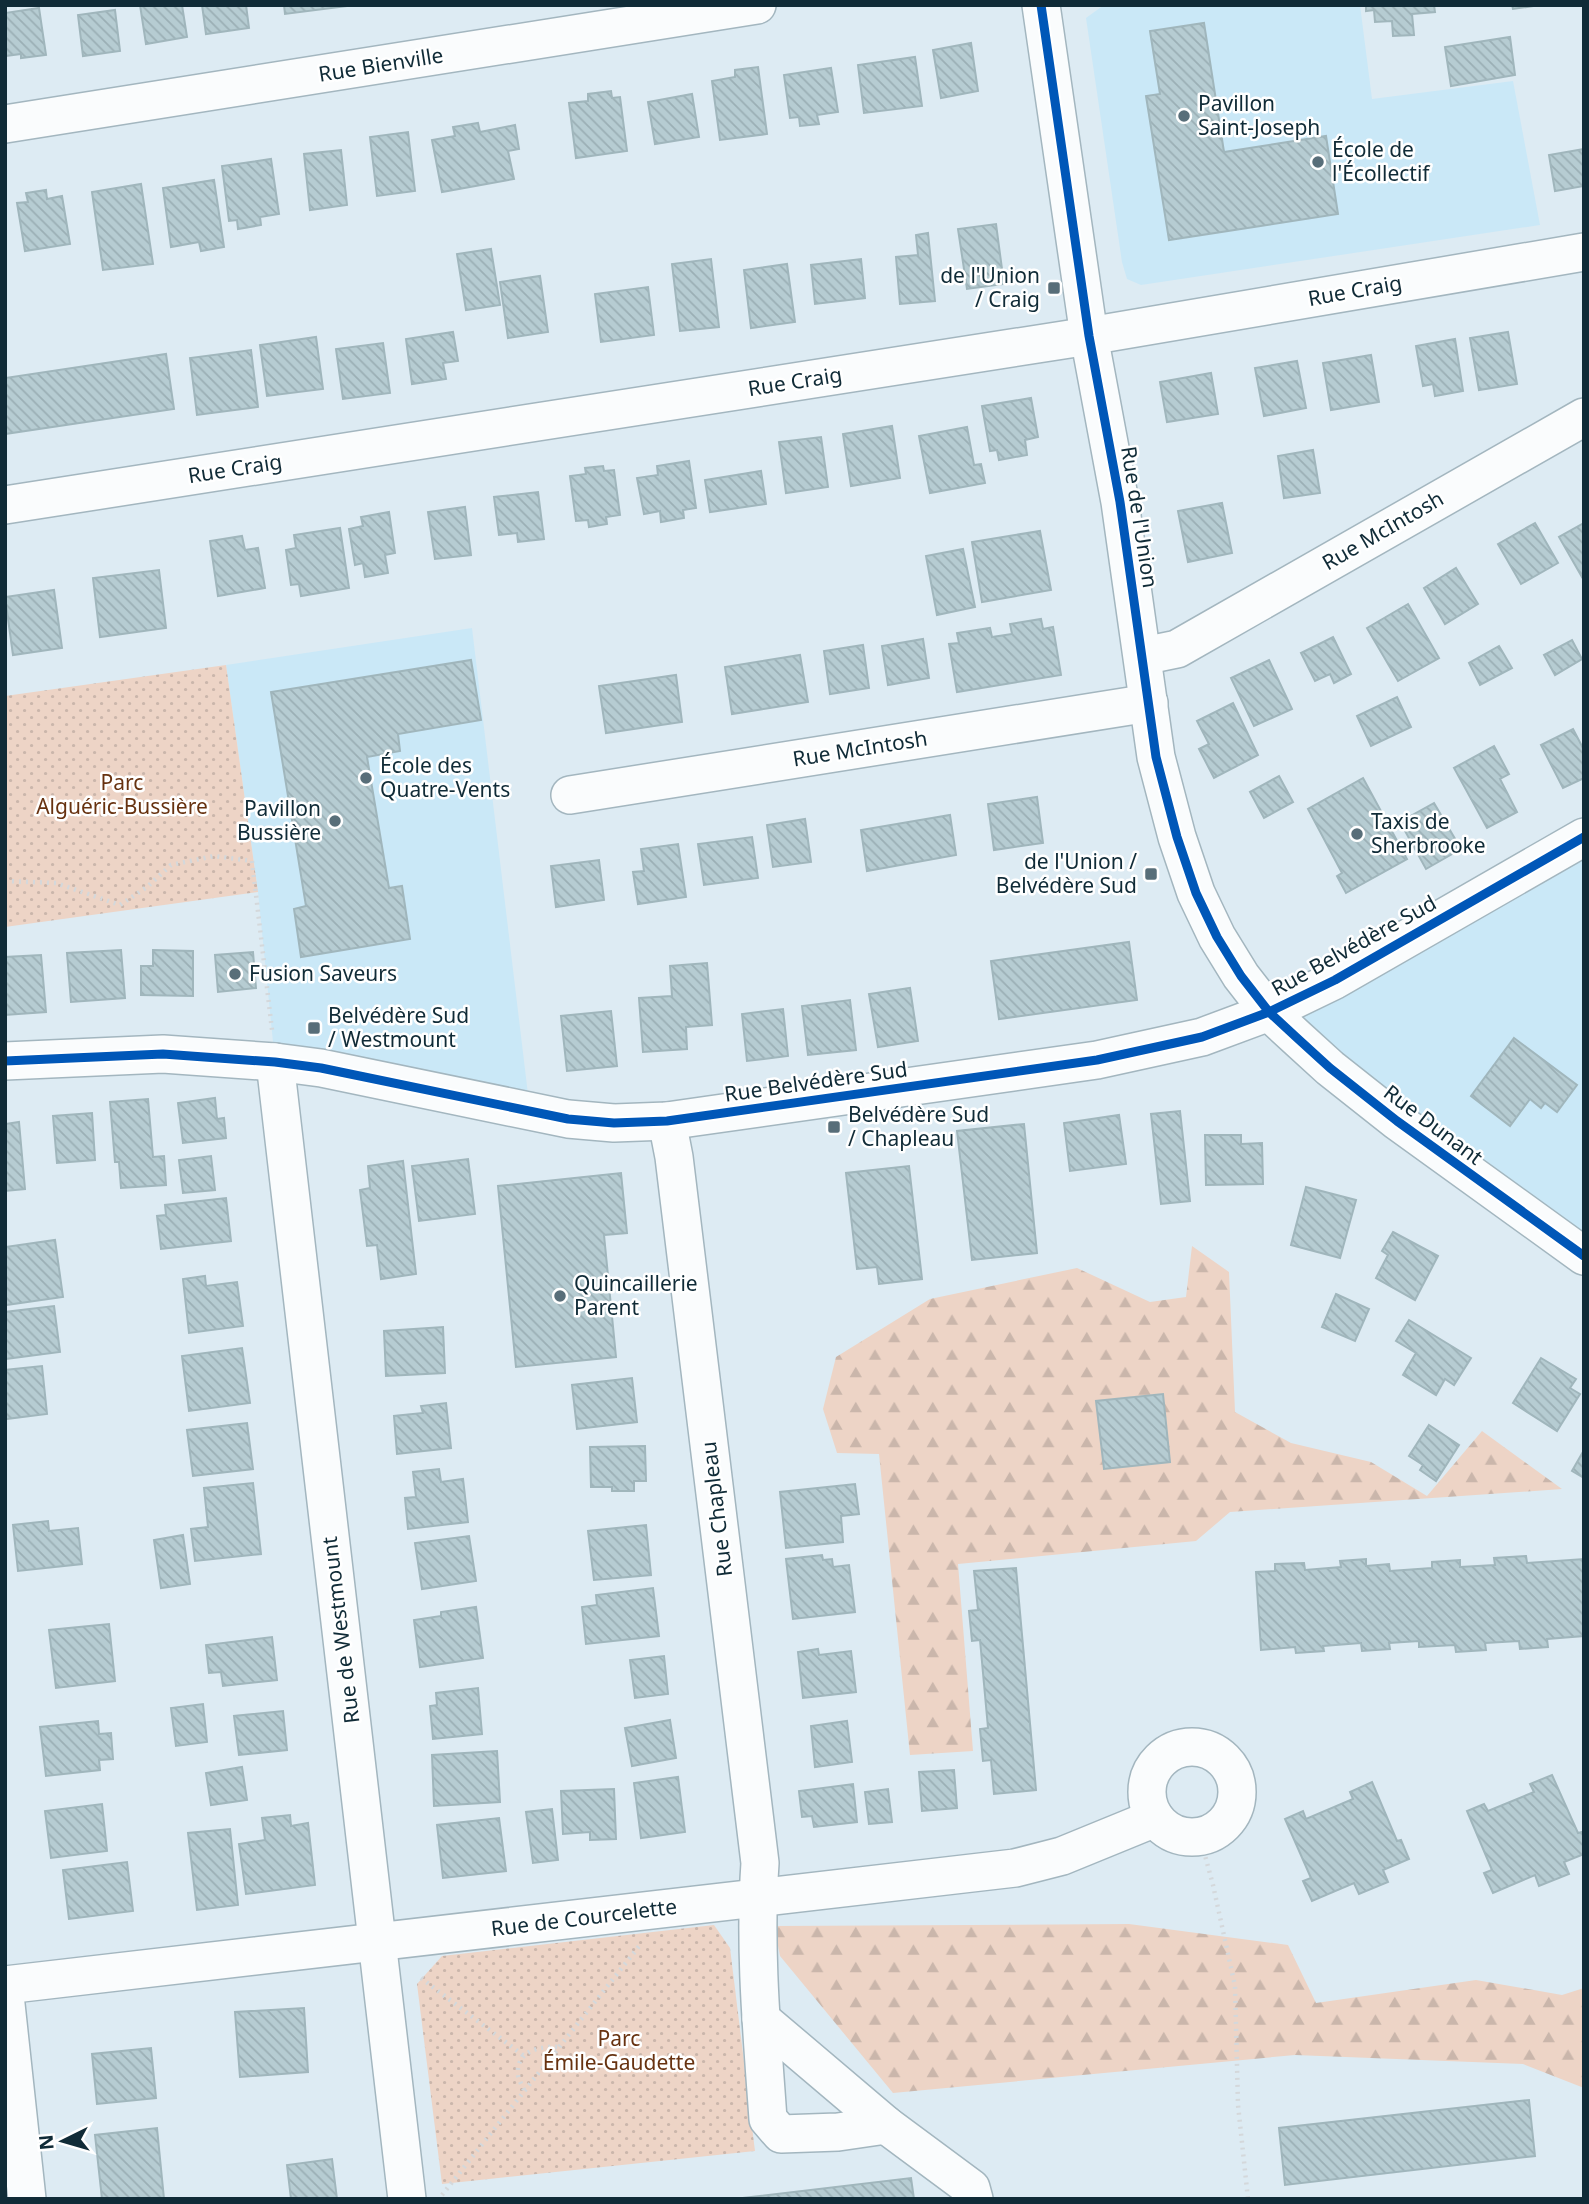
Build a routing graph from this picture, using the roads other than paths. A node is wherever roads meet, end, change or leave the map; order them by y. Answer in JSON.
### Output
{"nodes":[{"id":1,"x":757,"y":5,"type":"edge"},
{"id":2,"x":1041,"y":5,"type":"edge"},
{"id":3,"x":5,"y":124,"type":"edge"},
{"id":4,"x":1584,"y":253,"type":"edge"},
{"id":5,"x":1089,"y":336,"type":"junction"},
{"id":6,"x":1584,"y":417,"type":"edge"},
{"id":7,"x":5,"y":505,"type":"edge"},
{"id":8,"x":1143,"y":656,"type":"junction"},
{"id":9,"x":1149,"y":703,"type":"junction"},
{"id":10,"x":570,"y":795,"type":"dead end"},
{"id":11,"x":1584,"y":837,"type":"edge"},
{"id":12,"x":1269,"y":1012,"type":"junction"},
{"id":13,"x":5,"y":1061,"type":"edge"},
{"id":14,"x":275,"y":1062,"type":"junction"},
{"id":15,"x":667,"y":1121,"type":"junction"},
{"id":16,"x":1584,"y":1256,"type":"edge"},
{"id":17,"x":1155,"y":1818,"type":"junction"},
{"id":18,"x":758,"y":1897,"type":"junction"},
{"id":19,"x":377,"y":1942,"type":"junction"},
{"id":20,"x":5,"y":1985,"type":"edge"},
{"id":21,"x":5,"y":1995,"type":"edge"},
{"id":22,"x":761,"y":2019,"type":"junction"},
{"id":23,"x":886,"y":2126,"type":"junction"},
{"id":24,"x":424,"y":2197,"type":"edge"},
{"id":25,"x":27,"y":2199,"type":"edge"},
{"id":26,"x":974,"y":2199,"type":"edge"}],
"edges":[{"from":1,"to":3,"type":"street","name":"Rue Bienville"},
{"from":2,"to":5,"type":"street","name":"Rue de l'Union"},
{"from":4,"to":5,"type":"street","name":"Rue Craig"},
{"from":5,"to":7,"type":"street","name":"Rue Craig"},
{"from":5,"to":8,"type":"street","name":"Rue de l'Union"},
{"from":6,"to":8,"type":"street","name":"Rue McIntosh"},
{"from":8,"to":9,"type":"street","name":"Rue de l'Union"},
{"from":9,"to":10,"type":"street","name":"Rue McIntosh"},
{"from":9,"to":12,"type":"street","name":"Rue de l'Union"},
{"from":11,"to":12,"type":"street","name":"Rue Belvédère Sud"},
{"from":12,"to":15,"type":"street","name":"Rue Belvédère Sud"},
{"from":12,"to":16,"type":"street","name":"Rue Dunant"},
{"from":13,"to":14,"type":"street","name":"Rue Belvédère Sud"},
{"from":14,"to":15,"type":"street","name":"Rue Belvédère Sud"},
{"from":14,"to":19,"type":"street","name":"Rue de Westmount"},
{"from":15,"to":18,"type":"street","name":"Rue Chapleau"},
{"from":17,"to":17,"type":"street"},
{"from":17,"to":18,"type":"street","name":"Rue de Courcelette"},
{"from":18,"to":19,"type":"street","name":"Rue de Courcelette"},
{"from":18,"to":22,"type":"street","name":"Rue Chapleau"},
{"from":19,"to":20,"type":"street","name":"Rue de Courcelette"},
{"from":19,"to":24,"type":"street","name":"Rue de Westmount"},
{"from":21,"to":25,"type":"street"},
{"from":22,"to":23,"type":"street"},
{"from":22,"to":23,"type":"street","name":"Rue Chapleau"},
{"from":23,"to":26,"type":"street"}]}
